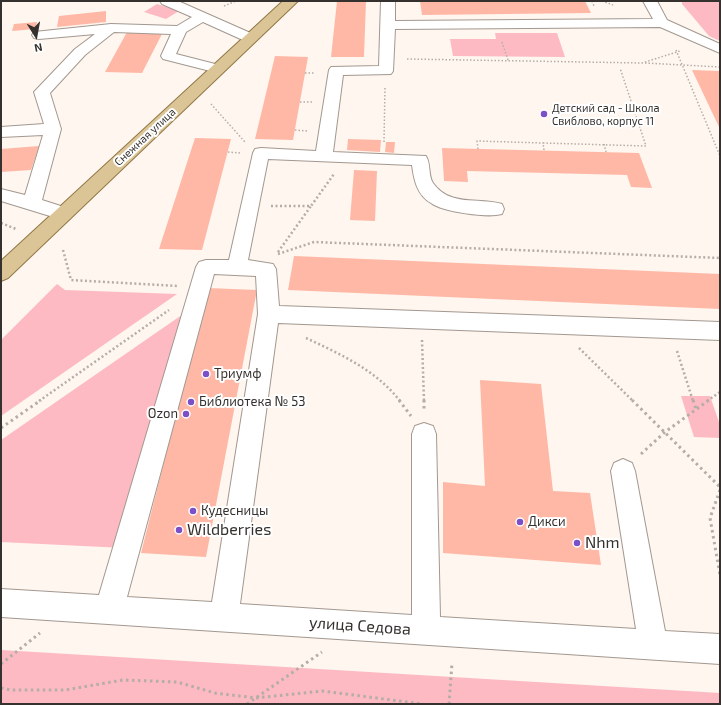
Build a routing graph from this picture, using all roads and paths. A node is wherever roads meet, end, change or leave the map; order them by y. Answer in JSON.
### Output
{"nodes":[{"id":1,"x":167,"y":1,"type":"edge"},
{"id":2,"x":290,"y":1,"type":"edge"},
{"id":3,"x":388,"y":1,"type":"edge"},
{"id":4,"x":650,"y":1,"type":"edge"},
{"id":5,"x":202,"y":17,"type":"junction"},
{"id":6,"x":662,"y":23,"type":"junction"},
{"id":7,"x":388,"y":25,"type":"junction"},
{"id":8,"x":111,"y":28,"type":"junction"},
{"id":9,"x":180,"y":30,"type":"junction"},
{"id":10,"x":39,"y":35,"type":"dead end"},
{"id":11,"x":250,"y":38,"type":"junction"},
{"id":12,"x":705,"y":42,"type":"junction"},
{"id":13,"x":720,"y":49,"type":"edge"},
{"id":14,"x":106,"y":51,"type":"dead end"},
{"id":15,"x":80,"y":52,"type":"junction"},
{"id":16,"x":676,"y":52,"type":"junction"},
{"id":17,"x":642,"y":63,"type":"junction"},
{"id":18,"x":386,"y":65,"type":"junction"},
{"id":19,"x":682,"y":66,"type":"junction"},
{"id":20,"x":620,"y":68,"type":"dead end"},
{"id":21,"x":720,"y":68,"type":"edge"},
{"id":22,"x":218,"y":69,"type":"junction"},
{"id":23,"x":211,"y":104,"type":"dead end"},
{"id":24,"x":53,"y":129,"type":"junction"},
{"id":25,"x":1,"y":132,"type":"edge"},
{"id":26,"x":543,"y":142,"type":"junction"},
{"id":27,"x":604,"y":144,"type":"junction"},
{"id":28,"x":478,"y":149,"type":"dead end"},
{"id":29,"x":544,"y":150,"type":"dead end"},
{"id":30,"x":606,"y":152,"type":"dead end"},
{"id":31,"x":261,"y":154,"type":"junction"},
{"id":32,"x":720,"y":156,"type":"edge"},
{"id":33,"x":324,"y":157,"type":"junction"},
{"id":34,"x":346,"y":158,"type":"junction"},
{"id":35,"x":383,"y":159,"type":"junction"},
{"id":36,"x":1,"y":195,"type":"edge"},
{"id":37,"x":32,"y":203,"type":"junction"},
{"id":38,"x":250,"y":206,"type":"junction"},
{"id":39,"x":311,"y":206,"type":"junction"},
{"id":40,"x":495,"y":209,"type":"dead end"},
{"id":41,"x":63,"y":214,"type":"junction"},
{"id":42,"x":1,"y":224,"type":"edge"},
{"id":43,"x":22,"y":232,"type":"dead end"},
{"id":44,"x":63,"y":250,"type":"dead end"},
{"id":45,"x":720,"y":258,"type":"edge"},
{"id":46,"x":237,"y":267,"type":"junction"},
{"id":47,"x":1,"y":274,"type":"edge"},
{"id":48,"x":200,"y":288,"type":"junction"},
{"id":49,"x":269,"y":314,"type":"junction"},
{"id":50,"x":422,"y":320,"type":"junction"},
{"id":51,"x":556,"y":325,"type":"junction"},
{"id":52,"x":670,"y":330,"type":"junction"},
{"id":53,"x":720,"y":331,"type":"edge"},
{"id":54,"x":306,"y":338,"type":"dead end"},
{"id":55,"x":720,"y":392,"type":"edge"},
{"id":56,"x":696,"y":409,"type":"junction"},
{"id":57,"x":1,"y":428,"type":"edge"},
{"id":58,"x":665,"y":432,"type":"junction"},
{"id":59,"x":424,"y":434,"type":"junction"},
{"id":60,"x":623,"y":471,"type":"joint"},
{"id":61,"x":720,"y":488,"type":"edge"},
{"id":62,"x":720,"y":575,"type":"edge"},
{"id":63,"x":1,"y":603,"type":"edge"},
{"id":64,"x":72,"y":609,"type":"junction"},
{"id":65,"x":109,"y":611,"type":"junction"},
{"id":66,"x":224,"y":618,"type":"junction"},
{"id":67,"x":426,"y":631,"type":"junction"},
{"id":68,"x":653,"y":644,"type":"junction"},
{"id":69,"x":720,"y":649,"type":"edge"},
{"id":70,"x":324,"y":651,"type":"dead end"},
{"id":71,"x":452,"y":663,"type":"dead end"},
{"id":72,"x":1,"y":664,"type":"edge"},
{"id":73,"x":1,"y":688,"type":"edge"},
{"id":74,"x":256,"y":698,"type":"junction"},
{"id":75,"x":247,"y":704,"type":"edge"},
{"id":76,"x":423,"y":704,"type":"edge"},
{"id":77,"x":449,"y":704,"type":"edge"}],
"edges":[{"from":1,"to":5,"type":"street"},
{"from":2,"to":11,"type":"main road","name":"Снежная улица"},
{"from":3,"to":7,"type":"street"},
{"from":4,"to":6,"type":"street"},
{"from":5,"to":9,"type":"street"},
{"from":5,"to":11,"type":"street"},
{"from":6,"to":7,"type":"street"},
{"from":6,"to":12,"type":"street"},
{"from":6,"to":16,"type":"path"},
{"from":7,"to":18,"type":"street"},
{"from":8,"to":9,"type":"street"},
{"from":8,"to":10,"type":"street"},
{"from":8,"to":15,"type":"street"},
{"from":9,"to":22,"type":"street"},
{"from":11,"to":22,"type":"main road","name":"Снежная улица"},
{"from":12,"to":13,"type":"street"},
{"from":12,"to":16,"type":"path"},
{"from":14,"to":15,"type":"street"},
{"from":15,"to":24,"type":"street"},
{"from":16,"to":17,"type":"path"},
{"from":16,"to":19,"type":"path"},
{"from":17,"to":18,"type":"path"},
{"from":17,"to":19,"type":"path"},
{"from":18,"to":33,"type":"street"},
{"from":18,"to":35,"type":"path"},
{"from":19,"to":21,"type":"path"},
{"from":19,"to":32,"type":"path"},
{"from":20,"to":27,"type":"path"},
{"from":22,"to":41,"type":"main road","name":"Снежная улица"},
{"from":23,"to":31,"type":"path"},
{"from":24,"to":25,"type":"street"},
{"from":24,"to":37,"type":"street"},
{"from":26,"to":27,"type":"path"},
{"from":26,"to":28,"type":"path"},
{"from":26,"to":29,"type":"path"},
{"from":27,"to":30,"type":"path"},
{"from":31,"to":33,"type":"street"},
{"from":31,"to":38,"type":"street"},
{"from":33,"to":34,"type":"street"},
{"from":34,"to":35,"type":"street"},
{"from":34,"to":39,"type":"path"},
{"from":35,"to":40,"type":"street"},
{"from":36,"to":37,"type":"street"},
{"from":37,"to":41,"type":"street"},
{"from":38,"to":39,"type":"path"},
{"from":38,"to":46,"type":"street"},
{"from":39,"to":45,"type":"path"},
{"from":41,"to":47,"type":"main road","name":"Снежная улица"},
{"from":42,"to":43,"type":"path"},
{"from":44,"to":48,"type":"path"},
{"from":46,"to":48,"type":"street"},
{"from":46,"to":49,"type":"street"},
{"from":48,"to":57,"type":"path"},
{"from":48,"to":65,"type":"street"},
{"from":49,"to":50,"type":"street"},
{"from":49,"to":66,"type":"street"},
{"from":50,"to":51,"type":"street"},
{"from":50,"to":59,"type":"path"},
{"from":51,"to":52,"type":"street"},
{"from":51,"to":58,"type":"path"},
{"from":52,"to":53,"type":"street"},
{"from":52,"to":56,"type":"path"},
{"from":54,"to":59,"type":"path"},
{"from":55,"to":56,"type":"path"},
{"from":56,"to":58,"type":"path"},
{"from":58,"to":60,"type":"path"},
{"from":58,"to":61,"type":"path"},
{"from":59,"to":67,"type":"street"},
{"from":60,"to":68,"type":"street"},
{"from":61,"to":62,"type":"path"},
{"from":63,"to":64,"type":"street","name":"улица Седова"},
{"from":64,"to":65,"type":"street","name":"улица Седова"},
{"from":64,"to":72,"type":"path"},
{"from":65,"to":66,"type":"street","name":"улица Седова"},
{"from":66,"to":67,"type":"street","name":"улица Седова"},
{"from":67,"to":68,"type":"street","name":"улица Седова"},
{"from":68,"to":69,"type":"street","name":"улица Седова"},
{"from":70,"to":74,"type":"path"},
{"from":71,"to":77,"type":"path"},
{"from":73,"to":74,"type":"path"},
{"from":74,"to":75,"type":"path"},
{"from":74,"to":76,"type":"path"}]}
